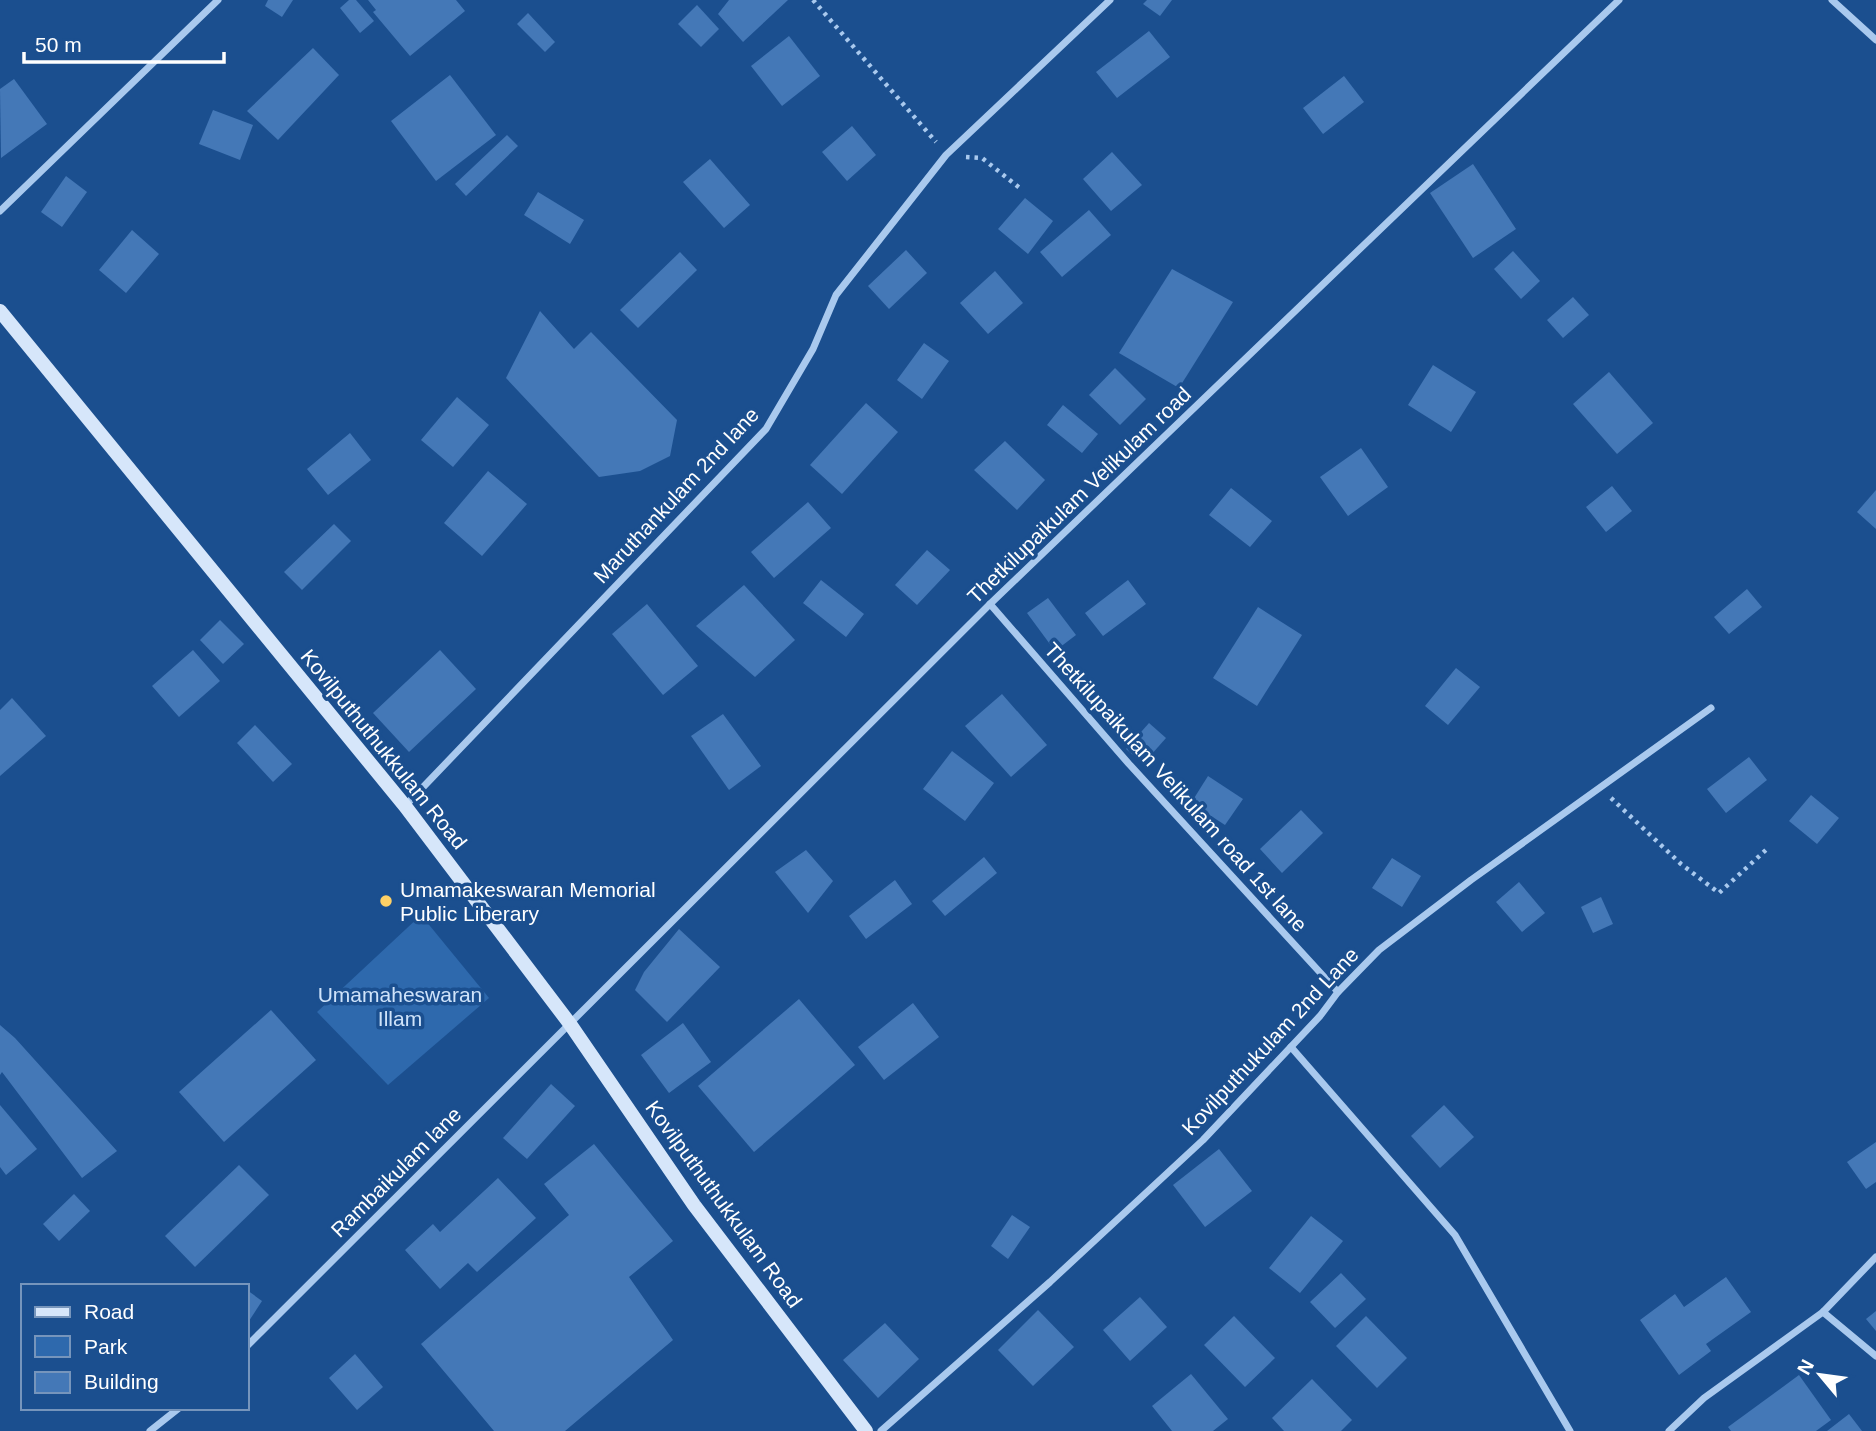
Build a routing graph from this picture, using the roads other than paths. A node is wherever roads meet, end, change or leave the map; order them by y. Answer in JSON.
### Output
{"nodes":[{"id":1,"x":218,"y":0,"type":"edge"},
{"id":2,"x":1110,"y":0,"type":"edge"},
{"id":3,"x":1619,"y":0,"type":"edge"},
{"id":4,"x":1832,"y":0,"type":"edge"},
{"id":5,"x":1876,"y":40,"type":"edge"},
{"id":6,"x":0,"y":211,"type":"edge"},
{"id":7,"x":0,"y":311,"type":"edge"},
{"id":8,"x":990,"y":604,"type":"junction"},
{"id":9,"x":1711,"y":708,"type":"dead end"},
{"id":10,"x":405,"y":806,"type":"junction"},
{"id":11,"x":1338,"y":992,"type":"junction"},
{"id":12,"x":570,"y":1024,"type":"junction"},
{"id":13,"x":1291,"y":1047,"type":"junction"},
{"id":14,"x":1876,"y":1257,"type":"edge"},
{"id":15,"x":1823,"y":1312,"type":"junction"},
{"id":16,"x":248,"y":1345,"type":"edge"},
{"id":17,"x":1876,"y":1356,"type":"edge"},
{"id":18,"x":176,"y":1410,"type":"edge"},
{"id":19,"x":149,"y":1431,"type":"edge"},
{"id":20,"x":866,"y":1431,"type":"edge"},
{"id":21,"x":881,"y":1431,"type":"edge"},
{"id":22,"x":1570,"y":1431,"type":"edge"},
{"id":23,"x":1669,"y":1431,"type":"edge"}],
"edges":[{"from":1,"to":6,"type":"street"},
{"from":2,"to":10,"type":"street","name":"Maruthankulam 2nd lane"},
{"from":3,"to":8,"type":"street","name":"Thetkilupaikulam Velikulam road"},
{"from":4,"to":5,"type":"street"},
{"from":7,"to":10,"type":"street","name":"Kovilputhuthukkulam Road"},
{"from":8,"to":11,"type":"street","name":"Thetkilupaikulam Velikulam road 1st lane"},
{"from":8,"to":12,"type":"street","name":"Thetkilupaikulam Velikulam road"},
{"from":9,"to":11,"type":"street","name":"Kovilputhukulam 2nd Lane"},
{"from":10,"to":12,"type":"street","name":"Kovilputhuthukkulam Road"},
{"from":11,"to":13,"type":"street","name":"Kovilputhukulam 2nd Lane"},
{"from":12,"to":16,"type":"street","name":"Rambaikulam lane"},
{"from":12,"to":20,"type":"street","name":"Kovilputhuthukkulam Road"},
{"from":13,"to":21,"type":"street","name":"Kovilputhukulam 2nd Lane"},
{"from":13,"to":22,"type":"street"},
{"from":14,"to":15,"type":"street"},
{"from":15,"to":17,"type":"street"},
{"from":15,"to":23,"type":"street"},
{"from":18,"to":19,"type":"street"}]}
